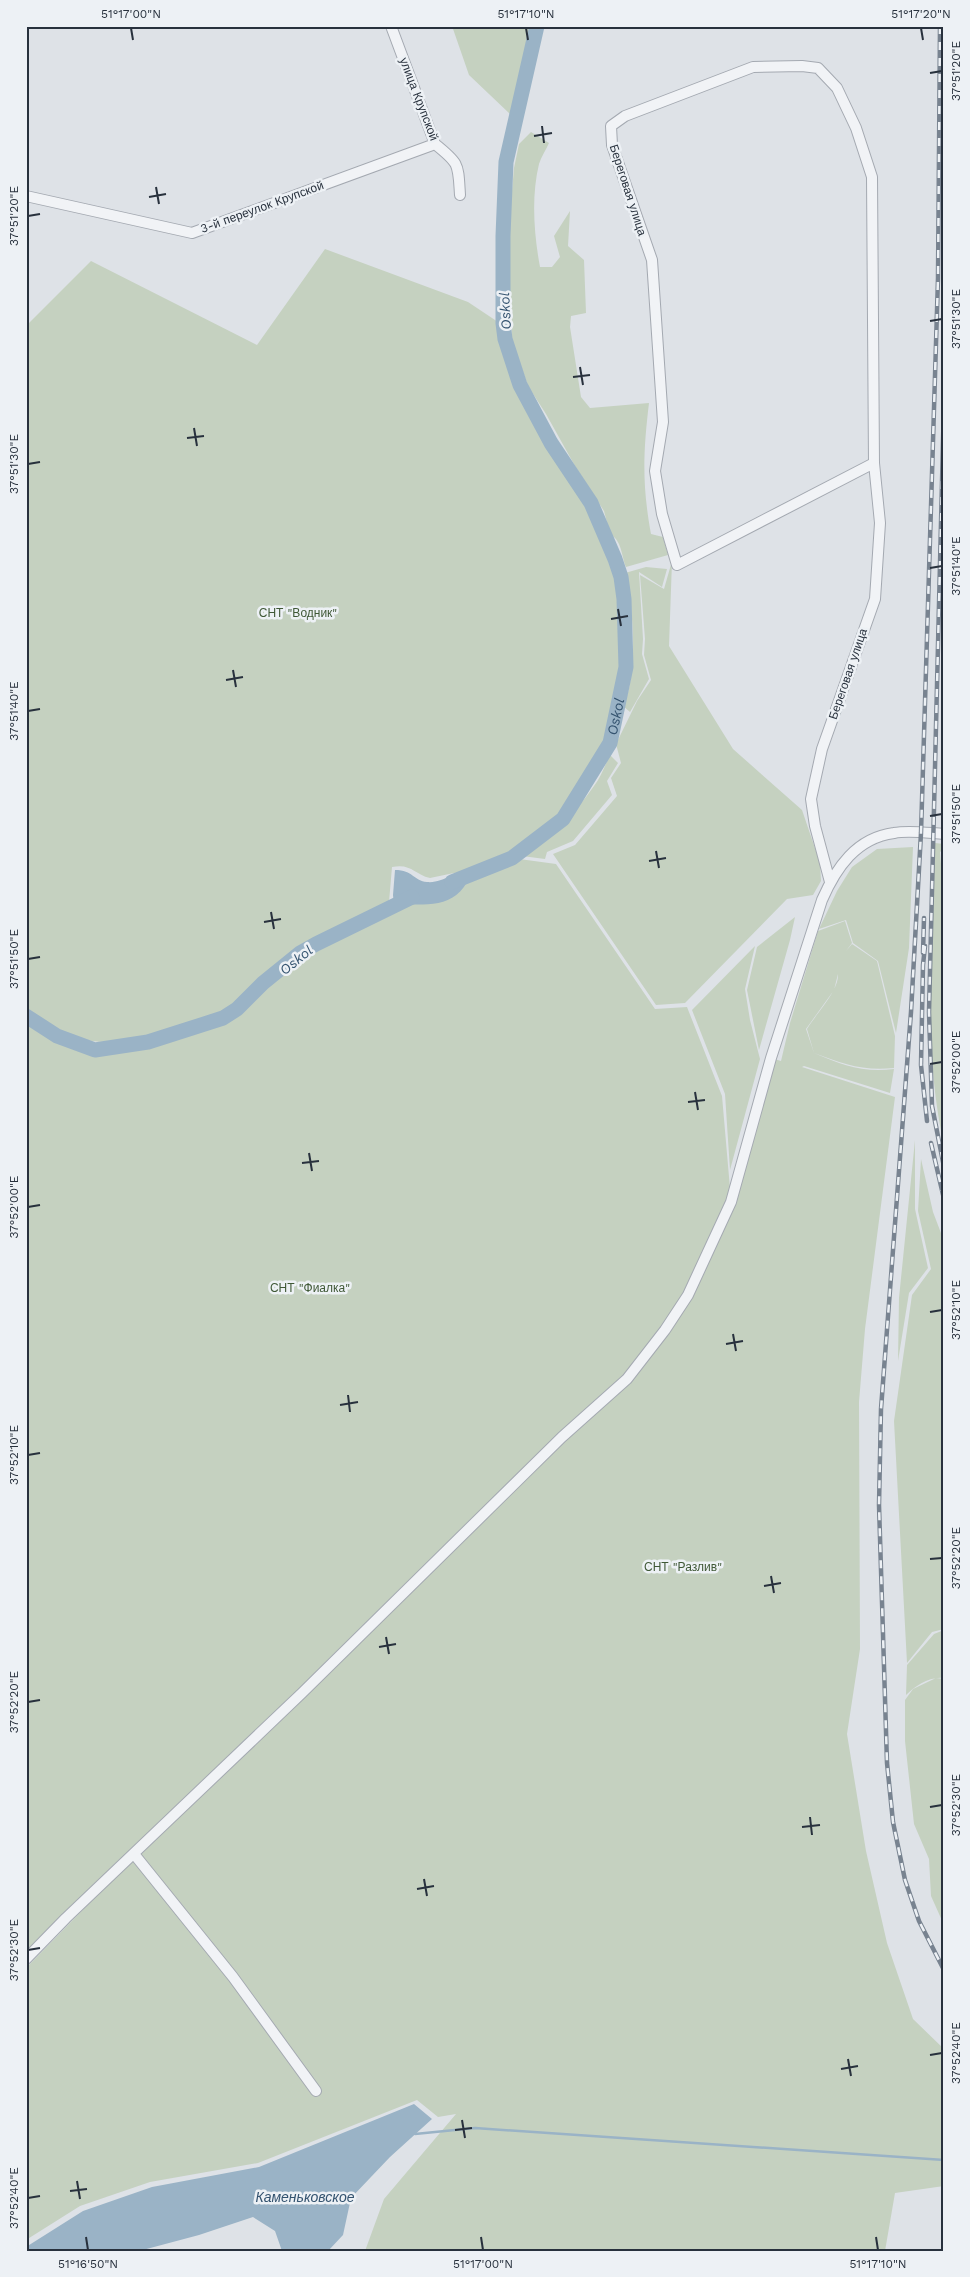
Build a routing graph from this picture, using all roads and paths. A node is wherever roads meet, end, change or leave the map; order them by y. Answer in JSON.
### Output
{"nodes":[{"id":1,"x":391,"y":26,"type":"edge"},
{"id":2,"x":435,"y":144,"type":"junction"},
{"id":3,"x":460,"y":195,"type":"dead end"},
{"id":4,"x":26,"y":196,"type":"edge"},
{"id":5,"x":874,"y":463,"type":"junction"},
{"id":6,"x":944,"y":834,"type":"edge"},
{"id":7,"x":830,"y":882,"type":"junction"},
{"id":8,"x":134,"y":1854,"type":"junction"},
{"id":9,"x":26,"y":1959,"type":"edge"},
{"id":10,"x":316,"y":2091,"type":"dead end"}],
"edges":[{"from":1,"to":2,"type":"street","name":"улица Крупской"},
{"from":2,"to":3,"type":"street","name":"улица Крупской"},
{"from":2,"to":4,"type":"street","name":"3-й переулок Крупской"},
{"from":5,"to":5,"type":"street","name":"Береговая улица"},
{"from":5,"to":7,"type":"street","name":"Береговая улица"},
{"from":6,"to":7,"type":"street"},
{"from":7,"to":8,"type":"street"},
{"from":8,"to":9,"type":"street"},
{"from":8,"to":10,"type":"street"}]}
